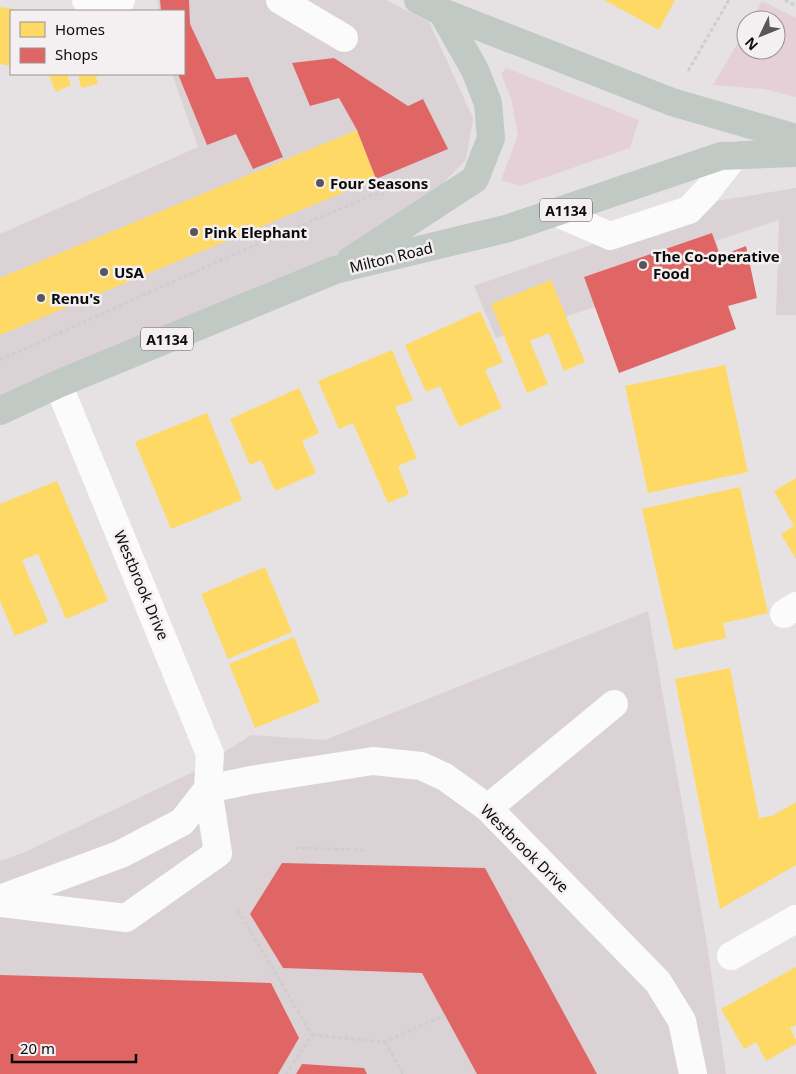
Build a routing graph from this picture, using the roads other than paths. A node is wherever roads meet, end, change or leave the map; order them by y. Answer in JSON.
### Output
{"nodes":[{"id":1,"x":86,"y":0,"type":"edge"},
{"id":2,"x":120,"y":0,"type":"edge"},
{"id":3,"x":280,"y":0,"type":"edge"},
{"id":4,"x":430,"y":6,"type":"edge"},
{"id":5,"x":344,"y":38,"type":"dead end"},
{"id":6,"x":796,"y":138,"type":"edge"},
{"id":7,"x":796,"y":153,"type":"edge"},
{"id":8,"x":735,"y":155,"type":"junction"},
{"id":9,"x":557,"y":213,"type":"junction"},
{"id":10,"x":335,"y":270,"type":"junction"},
{"id":11,"x":58,"y":384,"type":"junction"},
{"id":12,"x":0,"y":411,"type":"edge"},
{"id":13,"x":614,"y":704,"type":"dead end"},
{"id":14,"x":208,"y":789,"type":"junction"},
{"id":15,"x":488,"y":808,"type":"junction"},
{"id":16,"x":0,"y":901,"type":"edge"},
{"id":17,"x":796,"y":919,"type":"edge"},
{"id":18,"x":731,"y":956,"type":"dead end"},
{"id":19,"x":693,"y":1074,"type":"edge"}],
"edges":[{"from":1,"to":2,"type":"street"},
{"from":3,"to":5,"type":"street"},
{"from":4,"to":6,"type":"main road"},
{"from":4,"to":10,"type":"main road"},
{"from":7,"to":8,"type":"main road","name":"Milton Road","number":"A1134"},
{"from":8,"to":9,"type":"main road","name":"Milton Road","number":"A1134"},
{"from":8,"to":9,"type":"street"},
{"from":9,"to":10,"type":"main road","name":"Milton Road","number":"A1134"},
{"from":10,"to":11,"type":"main road","name":"Milton Road","number":"A1134"},
{"from":11,"to":12,"type":"main road","name":"Milton Road","number":"A1134"},
{"from":11,"to":14,"type":"street","name":"Westbrook Drive"},
{"from":13,"to":15,"type":"street"},
{"from":14,"to":15,"type":"street","name":"Westbrook Drive"},
{"from":14,"to":16,"type":"street"},
{"from":14,"to":16,"type":"street"},
{"from":15,"to":19,"type":"street","name":"Westbrook Drive"},
{"from":17,"to":18,"type":"street"}]}
